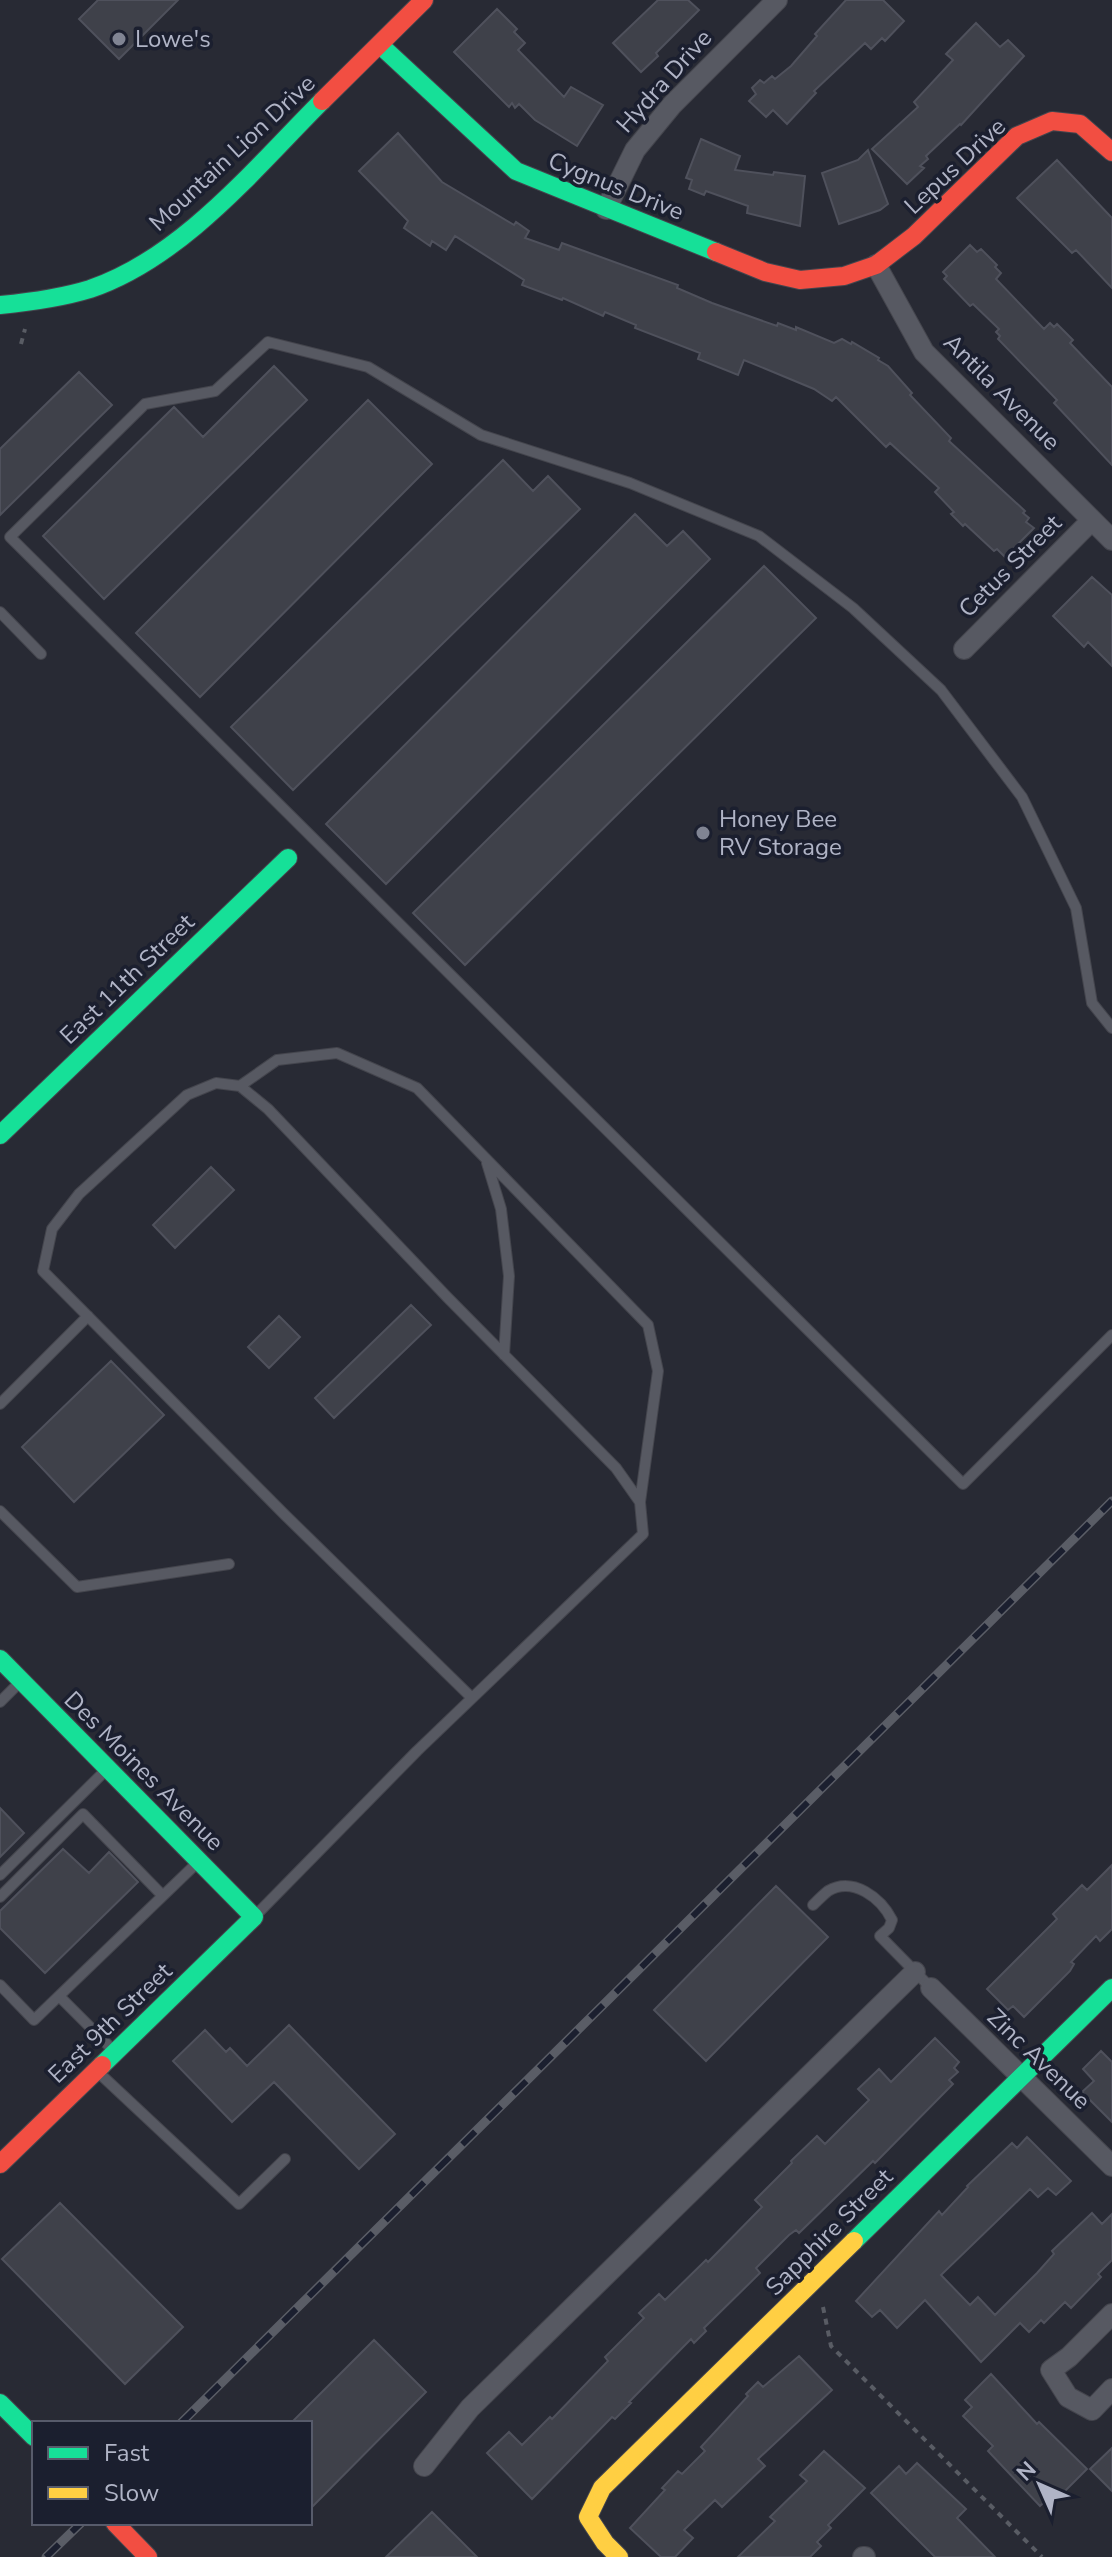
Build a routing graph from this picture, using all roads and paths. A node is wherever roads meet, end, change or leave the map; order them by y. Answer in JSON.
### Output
{"nodes":[{"id":1,"x":424,"y":0,"type":"edge"},
{"id":2,"x":777,"y":0,"type":"edge"},
{"id":3,"x":380,"y":45,"type":"junction"},
{"id":4,"x":1112,"y":152,"type":"edge"},
{"id":5,"x":606,"y":209,"type":"junction"},
{"id":6,"x":876,"y":265,"type":"junction"},
{"id":7,"x":0,"y":305,"type":"edge"},
{"id":8,"x":1092,"y":520,"type":"junction"},
{"id":9,"x":1112,"y":540,"type":"edge"},
{"id":10,"x":0,"y":612,"type":"edge"},
{"id":11,"x":964,"y":649,"type":"dead end"},
{"id":12,"x":41,"y":654,"type":"dead end"},
{"id":13,"x":288,"y":858,"type":"dead end"},
{"id":14,"x":1112,"y":1028,"type":"edge"},
{"id":15,"x":240,"y":1086,"type":"junction"},
{"id":16,"x":0,"y":1135,"type":"edge"},
{"id":17,"x":486,"y":1161,"type":"junction"},
{"id":18,"x":88,"y":1316,"type":"junction"},
{"id":19,"x":1112,"y":1335,"type":"edge"},
{"id":20,"x":504,"y":1355,"type":"junction"},
{"id":21,"x":0,"y":1404,"type":"edge"},
{"id":22,"x":640,"y":1502,"type":"junction"},
{"id":23,"x":0,"y":1511,"type":"edge"},
{"id":24,"x":229,"y":1564,"type":"dead end"},
{"id":25,"x":0,"y":1659,"type":"edge"},
{"id":26,"x":21,"y":1680,"type":"junction"},
{"id":27,"x":472,"y":1698,"type":"junction"},
{"id":28,"x":0,"y":1702,"type":"edge"},
{"id":29,"x":107,"y":1768,"type":"junction"},
{"id":30,"x":199,"y":1860,"type":"junction"},
{"id":31,"x":0,"y":1875,"type":"edge"},
{"id":32,"x":162,"y":1895,"type":"junction"},
{"id":33,"x":0,"y":1897,"type":"edge"},
{"id":34,"x":813,"y":1905,"type":"dead end"},
{"id":35,"x":254,"y":1917,"type":"junction"},
{"id":36,"x":915,"y":1972,"type":"junction"},
{"id":37,"x":0,"y":1985,"type":"edge"},
{"id":38,"x":931,"y":1988,"type":"joint"},
{"id":39,"x":1112,"y":1988,"type":"edge"},
{"id":40,"x":59,"y":1996,"type":"junction"},
{"id":41,"x":115,"y":2052,"type":"junction"},
{"id":42,"x":96,"y":2071,"type":"junction"},
{"id":43,"x":1020,"y":2077,"type":"junction"},
{"id":44,"x":285,"y":2159,"type":"dead end"},
{"id":45,"x":0,"y":2164,"type":"edge"},
{"id":46,"x":1112,"y":2166,"type":"edge"},
{"id":47,"x":809,"y":2285,"type":"junction"},
{"id":48,"x":1112,"y":2314,"type":"edge"},
{"id":49,"x":1111,"y":2391,"type":"edge"},
{"id":50,"x":0,"y":2403,"type":"edge"},
{"id":51,"x":32,"y":2435,"type":"edge"},
{"id":52,"x":424,"y":2466,"type":"dead end"},
{"id":53,"x":117,"y":2525,"type":"edge"},
{"id":54,"x":148,"y":2557,"type":"edge"},
{"id":55,"x":619,"y":2557,"type":"edge"},
{"id":56,"x":1042,"y":2557,"type":"edge"}],
"edges":[{"from":1,"to":3,"type":"street","name":"Mountain Lion Drive"},
{"from":2,"to":5,"type":"street","name":"Hydra Drive"},
{"from":3,"to":5,"type":"street","name":"Cygnus Drive"},
{"from":3,"to":7,"type":"street","name":"Mountain Lion Drive"},
{"from":4,"to":6,"type":"street","name":"Lepus Drive"},
{"from":5,"to":6,"type":"street","name":"Cygnus Drive"},
{"from":6,"to":8,"type":"street","name":"Antila Avenue"},
{"from":8,"to":9,"type":"street","name":"Antila Avenue"},
{"from":8,"to":11,"type":"street","name":"Cetus Street"},
{"from":10,"to":12,"type":"lane"},
{"from":13,"to":16,"type":"street","name":"East 11th Street"},
{"from":14,"to":19,"type":"lane"},
{"from":15,"to":17,"type":"lane"},
{"from":15,"to":18,"type":"lane"},
{"from":15,"to":20,"type":"lane"},
{"from":17,"to":20,"type":"lane"},
{"from":17,"to":22,"type":"lane"},
{"from":18,"to":21,"type":"lane"},
{"from":18,"to":27,"type":"lane"},
{"from":20,"to":22,"type":"lane"},
{"from":22,"to":27,"type":"lane"},
{"from":23,"to":24,"type":"lane"},
{"from":25,"to":26,"type":"street","name":"Des Moines Avenue"},
{"from":26,"to":28,"type":"lane"},
{"from":26,"to":29,"type":"street","name":"Des Moines Avenue"},
{"from":27,"to":35,"type":"lane"},
{"from":29,"to":30,"type":"street","name":"Des Moines Avenue"},
{"from":29,"to":31,"type":"lane"},
{"from":30,"to":32,"type":"lane"},
{"from":30,"to":35,"type":"street","name":"Des Moines Avenue"},
{"from":32,"to":33,"type":"lane"},
{"from":32,"to":40,"type":"lane"},
{"from":34,"to":36,"type":"lane"},
{"from":35,"to":41,"type":"street","name":"East 9th Street"},
{"from":36,"to":38,"type":"lane"},
{"from":36,"to":52,"type":"street"},
{"from":37,"to":40,"type":"lane"},
{"from":38,"to":43,"type":"street","name":"Zinc Avenue"},
{"from":39,"to":43,"type":"street","name":"Sapphire Street"},
{"from":40,"to":41,"type":"lane"},
{"from":41,"to":42,"type":"street","name":"East 9th Street"},
{"from":42,"to":44,"type":"lane"},
{"from":42,"to":45,"type":"street","name":"East 9th Street"},
{"from":43,"to":46,"type":"street","name":"Zinc Avenue"},
{"from":43,"to":47,"type":"street","name":"Sapphire Street"},
{"from":47,"to":55,"type":"street","name":"Sapphire Street"},
{"from":47,"to":56,"type":"path"},
{"from":48,"to":49,"type":"street"},
{"from":50,"to":51,"type":"street"},
{"from":53,"to":54,"type":"street"}]}
